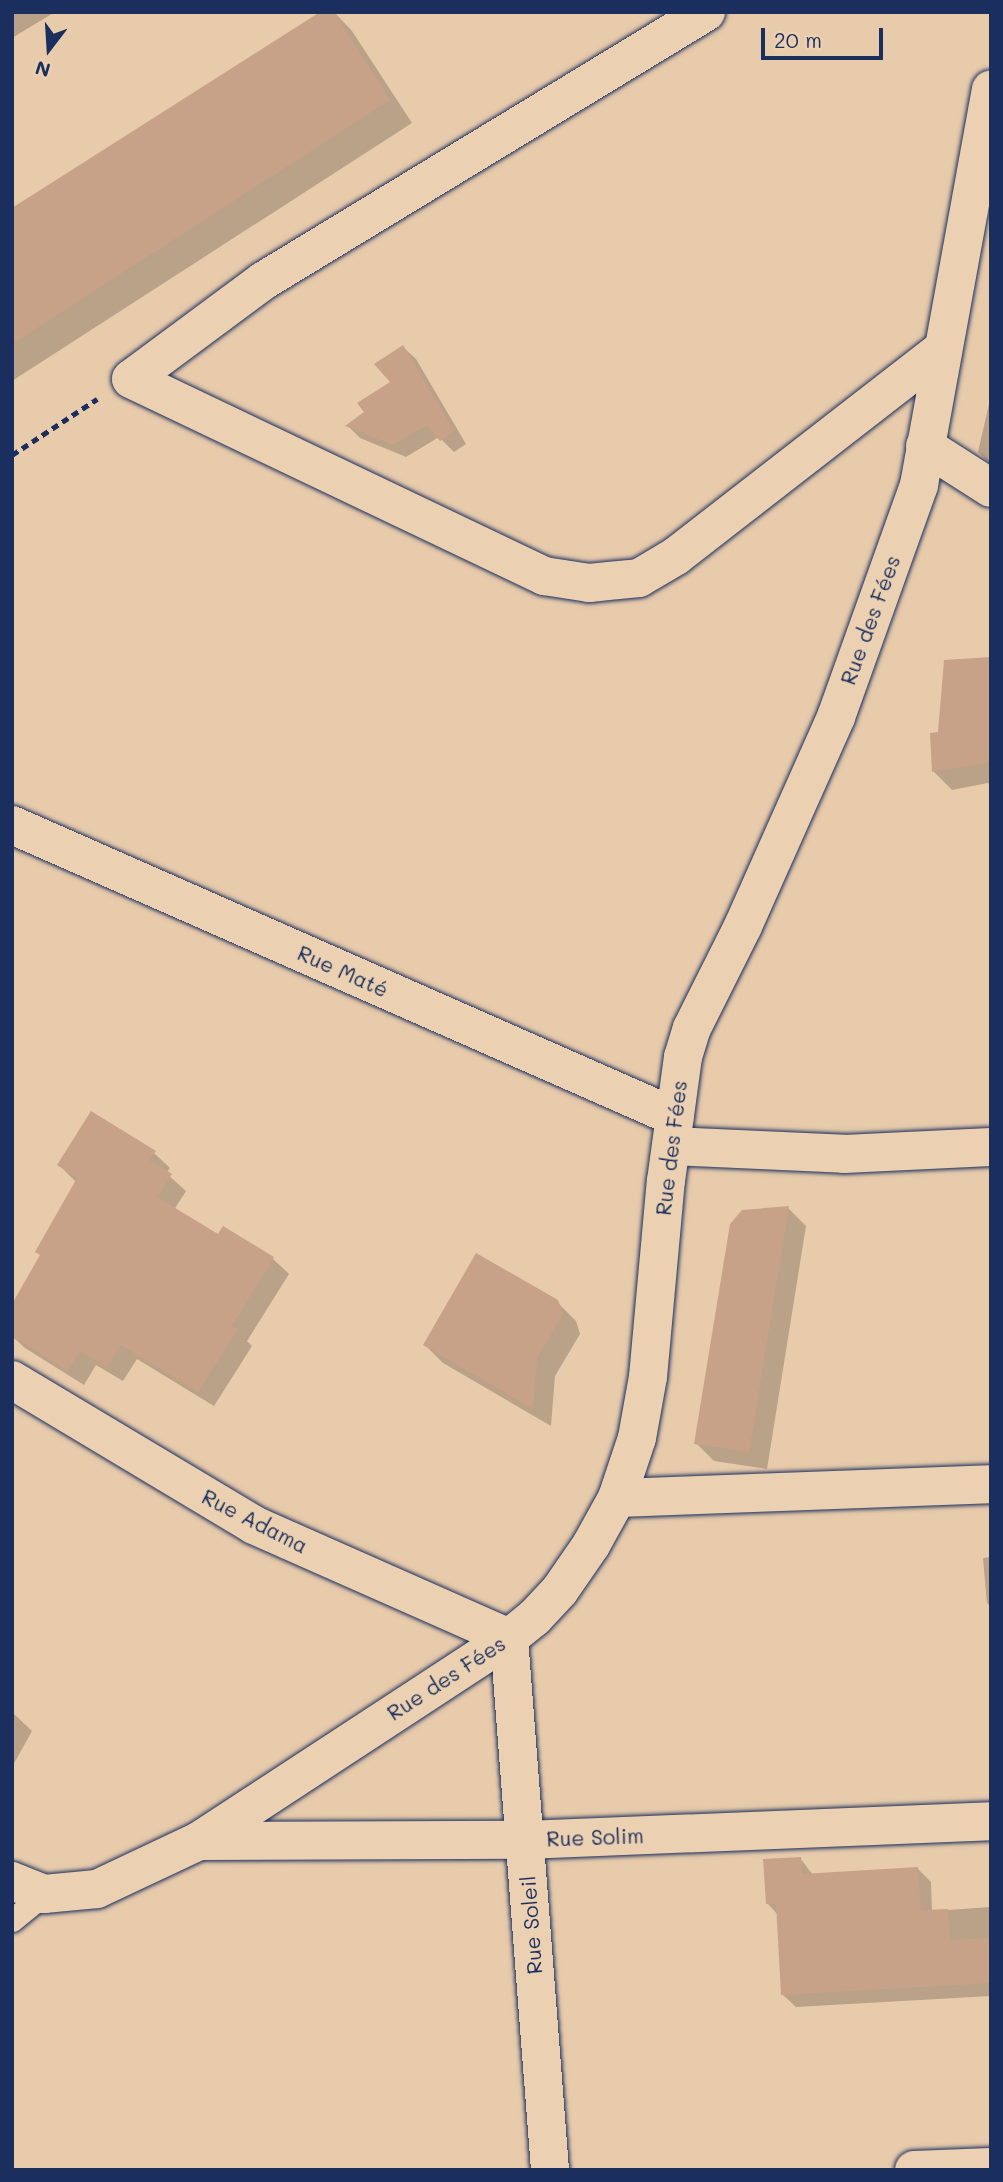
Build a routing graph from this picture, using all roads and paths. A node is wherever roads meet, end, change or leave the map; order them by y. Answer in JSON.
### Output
{"nodes":[{"id":1,"x":706,"y":12,"type":"edge"},
{"id":2,"x":991,"y":90,"type":"edge"},
{"id":3,"x":943,"y":349,"type":"junction"},
{"id":4,"x":131,"y":379,"type":"junction"},
{"id":5,"x":926,"y":446,"type":"junction"},
{"id":6,"x":12,"y":456,"type":"edge"},
{"id":7,"x":991,"y":488,"type":"edge"},
{"id":8,"x":12,"y":825,"type":"edge"},
{"id":9,"x":673,"y":1131,"type":"junction"},
{"id":10,"x":991,"y":1147,"type":"edge"},
{"id":11,"x":12,"y":1380,"type":"edge"},
{"id":12,"x":991,"y":1484,"type":"edge"},
{"id":13,"x":617,"y":1498,"type":"junction"},
{"id":14,"x":509,"y":1637,"type":"junction"},
{"id":15,"x":991,"y":1821,"type":"edge"},
{"id":16,"x":525,"y":1840,"type":"junction"},
{"id":17,"x":199,"y":1841,"type":"junction"},
{"id":18,"x":28,"y":1887,"type":"edge"},
{"id":19,"x":12,"y":1920,"type":"edge"},
{"id":20,"x":991,"y":2167,"type":"edge"},
{"id":21,"x":550,"y":2170,"type":"edge"},
{"id":22,"x":914,"y":2170,"type":"edge"}],
"edges":[{"from":1,"to":4,"type":"street"},
{"from":2,"to":3,"type":"street","name":"Rue des Fées"},
{"from":3,"to":4,"type":"street"},
{"from":3,"to":5,"type":"street","name":"Rue des Fées"},
{"from":4,"to":6,"type":"path"},
{"from":5,"to":7,"type":"street"},
{"from":5,"to":9,"type":"street","name":"Rue des Fées"},
{"from":8,"to":9,"type":"street","name":"Rue Maté"},
{"from":9,"to":10,"type":"street"},
{"from":9,"to":13,"type":"street","name":"Rue des Fées"},
{"from":11,"to":14,"type":"street","name":"Rue Adama"},
{"from":12,"to":13,"type":"street"},
{"from":13,"to":14,"type":"street","name":"Rue des Fées"},
{"from":14,"to":16,"type":"street","name":"Rue Soleil"},
{"from":14,"to":17,"type":"street","name":"Rue des Fées"},
{"from":15,"to":16,"type":"street","name":"Rue Solim"},
{"from":16,"to":17,"type":"street","name":"Rue Solim"},
{"from":16,"to":21,"type":"street","name":"Rue Soleil"},
{"from":17,"to":18,"type":"street","name":"Rue des Fées"},
{"from":18,"to":19,"type":"lane","name":"Rue des Fées"},
{"from":20,"to":22,"type":"street"}]}
